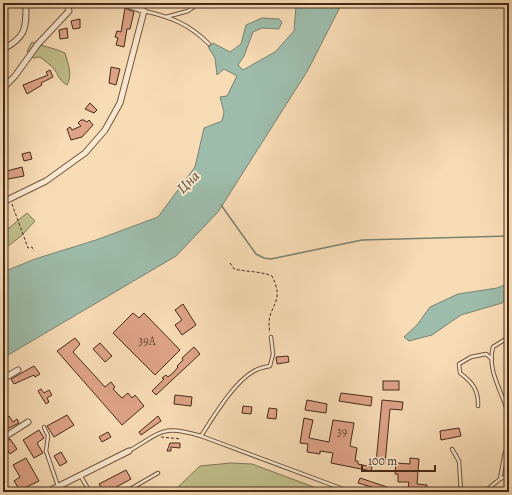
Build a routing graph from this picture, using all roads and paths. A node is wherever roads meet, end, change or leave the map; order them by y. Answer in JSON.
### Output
{"nodes":[{"id":1,"x":26,"y":3,"type":"edge"},
{"id":2,"x":66,"y":3,"type":"edge"},
{"id":3,"x":122,"y":3,"type":"edge"},
{"id":4,"x":199,"y":3,"type":"edge"},
{"id":5,"x":144,"y":11,"type":"junction"},
{"id":6,"x":166,"y":17,"type":"junction"},
{"id":7,"x":209,"y":44,"type":"dead end"},
{"id":8,"x":3,"y":49,"type":"edge"},
{"id":9,"x":3,"y":85,"type":"edge"},
{"id":10,"x":10,"y":198,"type":"junction"},
{"id":11,"x":3,"y":202,"type":"edge"},
{"id":12,"x":34,"y":251,"type":"dead end"},
{"id":13,"x":230,"y":263,"type":"dead end"},
{"id":14,"x":271,"y":337,"type":"joint"},
{"id":15,"x":509,"y":337,"type":"edge"},
{"id":16,"x":492,"y":360,"type":"junction"},
{"id":17,"x":18,"y":370,"type":"dead end"},
{"id":18,"x":3,"y":379,"type":"edge"},
{"id":19,"x":509,"y":403,"type":"edge"},
{"id":20,"x":478,"y":406,"type":"dead end"},
{"id":21,"x":507,"y":408,"type":"junction"},
{"id":22,"x":509,"y":418,"type":"edge"},
{"id":23,"x":28,"y":422,"type":"dead end"},
{"id":24,"x":44,"y":427,"type":"dead end"},
{"id":25,"x":154,"y":436,"type":"junction"},
{"id":26,"x":201,"y":436,"type":"junction"},
{"id":27,"x":3,"y":438,"type":"edge"},
{"id":28,"x":181,"y":439,"type":"dead end"},
{"id":29,"x":509,"y":444,"type":"edge"},
{"id":30,"x":452,"y":449,"type":"dead end"},
{"id":31,"x":129,"y":451,"type":"joint"},
{"id":32,"x":509,"y":472,"type":"edge"},
{"id":33,"x":158,"y":474,"type":"dead end"},
{"id":34,"x":80,"y":475,"type":"junction"},
{"id":35,"x":509,"y":475,"type":"edge"},
{"id":36,"x":500,"y":479,"type":"junction"},
{"id":37,"x":58,"y":486,"type":"junction"},
{"id":38,"x":47,"y":492,"type":"edge"},
{"id":39,"x":90,"y":492,"type":"edge"},
{"id":40,"x":125,"y":492,"type":"edge"},
{"id":41,"x":351,"y":492,"type":"edge"},
{"id":42,"x":461,"y":492,"type":"edge"},
{"id":43,"x":484,"y":492,"type":"edge"}],
"edges":[{"from":1,"to":8,"type":"street"},
{"from":2,"to":9,"type":"street"},
{"from":3,"to":5,"type":"street"},
{"from":4,"to":6,"type":"lane"},
{"from":5,"to":6,"type":"lane"},
{"from":5,"to":10,"type":"street"},
{"from":6,"to":7,"type":"lane"},
{"from":10,"to":11,"type":"street"},
{"from":10,"to":12,"type":"path"},
{"from":13,"to":14,"type":"path"},
{"from":14,"to":26,"type":"lane"},
{"from":15,"to":16,"type":"lane"},
{"from":16,"to":20,"type":"lane"},
{"from":16,"to":21,"type":"lane"},
{"from":17,"to":18,"type":"street"},
{"from":19,"to":21,"type":"lane"},
{"from":21,"to":22,"type":"lane"},
{"from":23,"to":27,"type":"street"},
{"from":24,"to":37,"type":"lane"},
{"from":25,"to":26,"type":"lane"},
{"from":25,"to":28,"type":"path"},
{"from":25,"to":31,"type":"lane"},
{"from":26,"to":41,"type":"lane"},
{"from":29,"to":32,"type":"lane"},
{"from":29,"to":36,"type":"lane"},
{"from":30,"to":42,"type":"lane"},
{"from":31,"to":34,"type":"street"},
{"from":33,"to":40,"type":"lane"},
{"from":34,"to":37,"type":"street"},
{"from":34,"to":39,"type":"lane"},
{"from":35,"to":36,"type":"lane"},
{"from":36,"to":43,"type":"lane"},
{"from":37,"to":38,"type":"street"}]}
